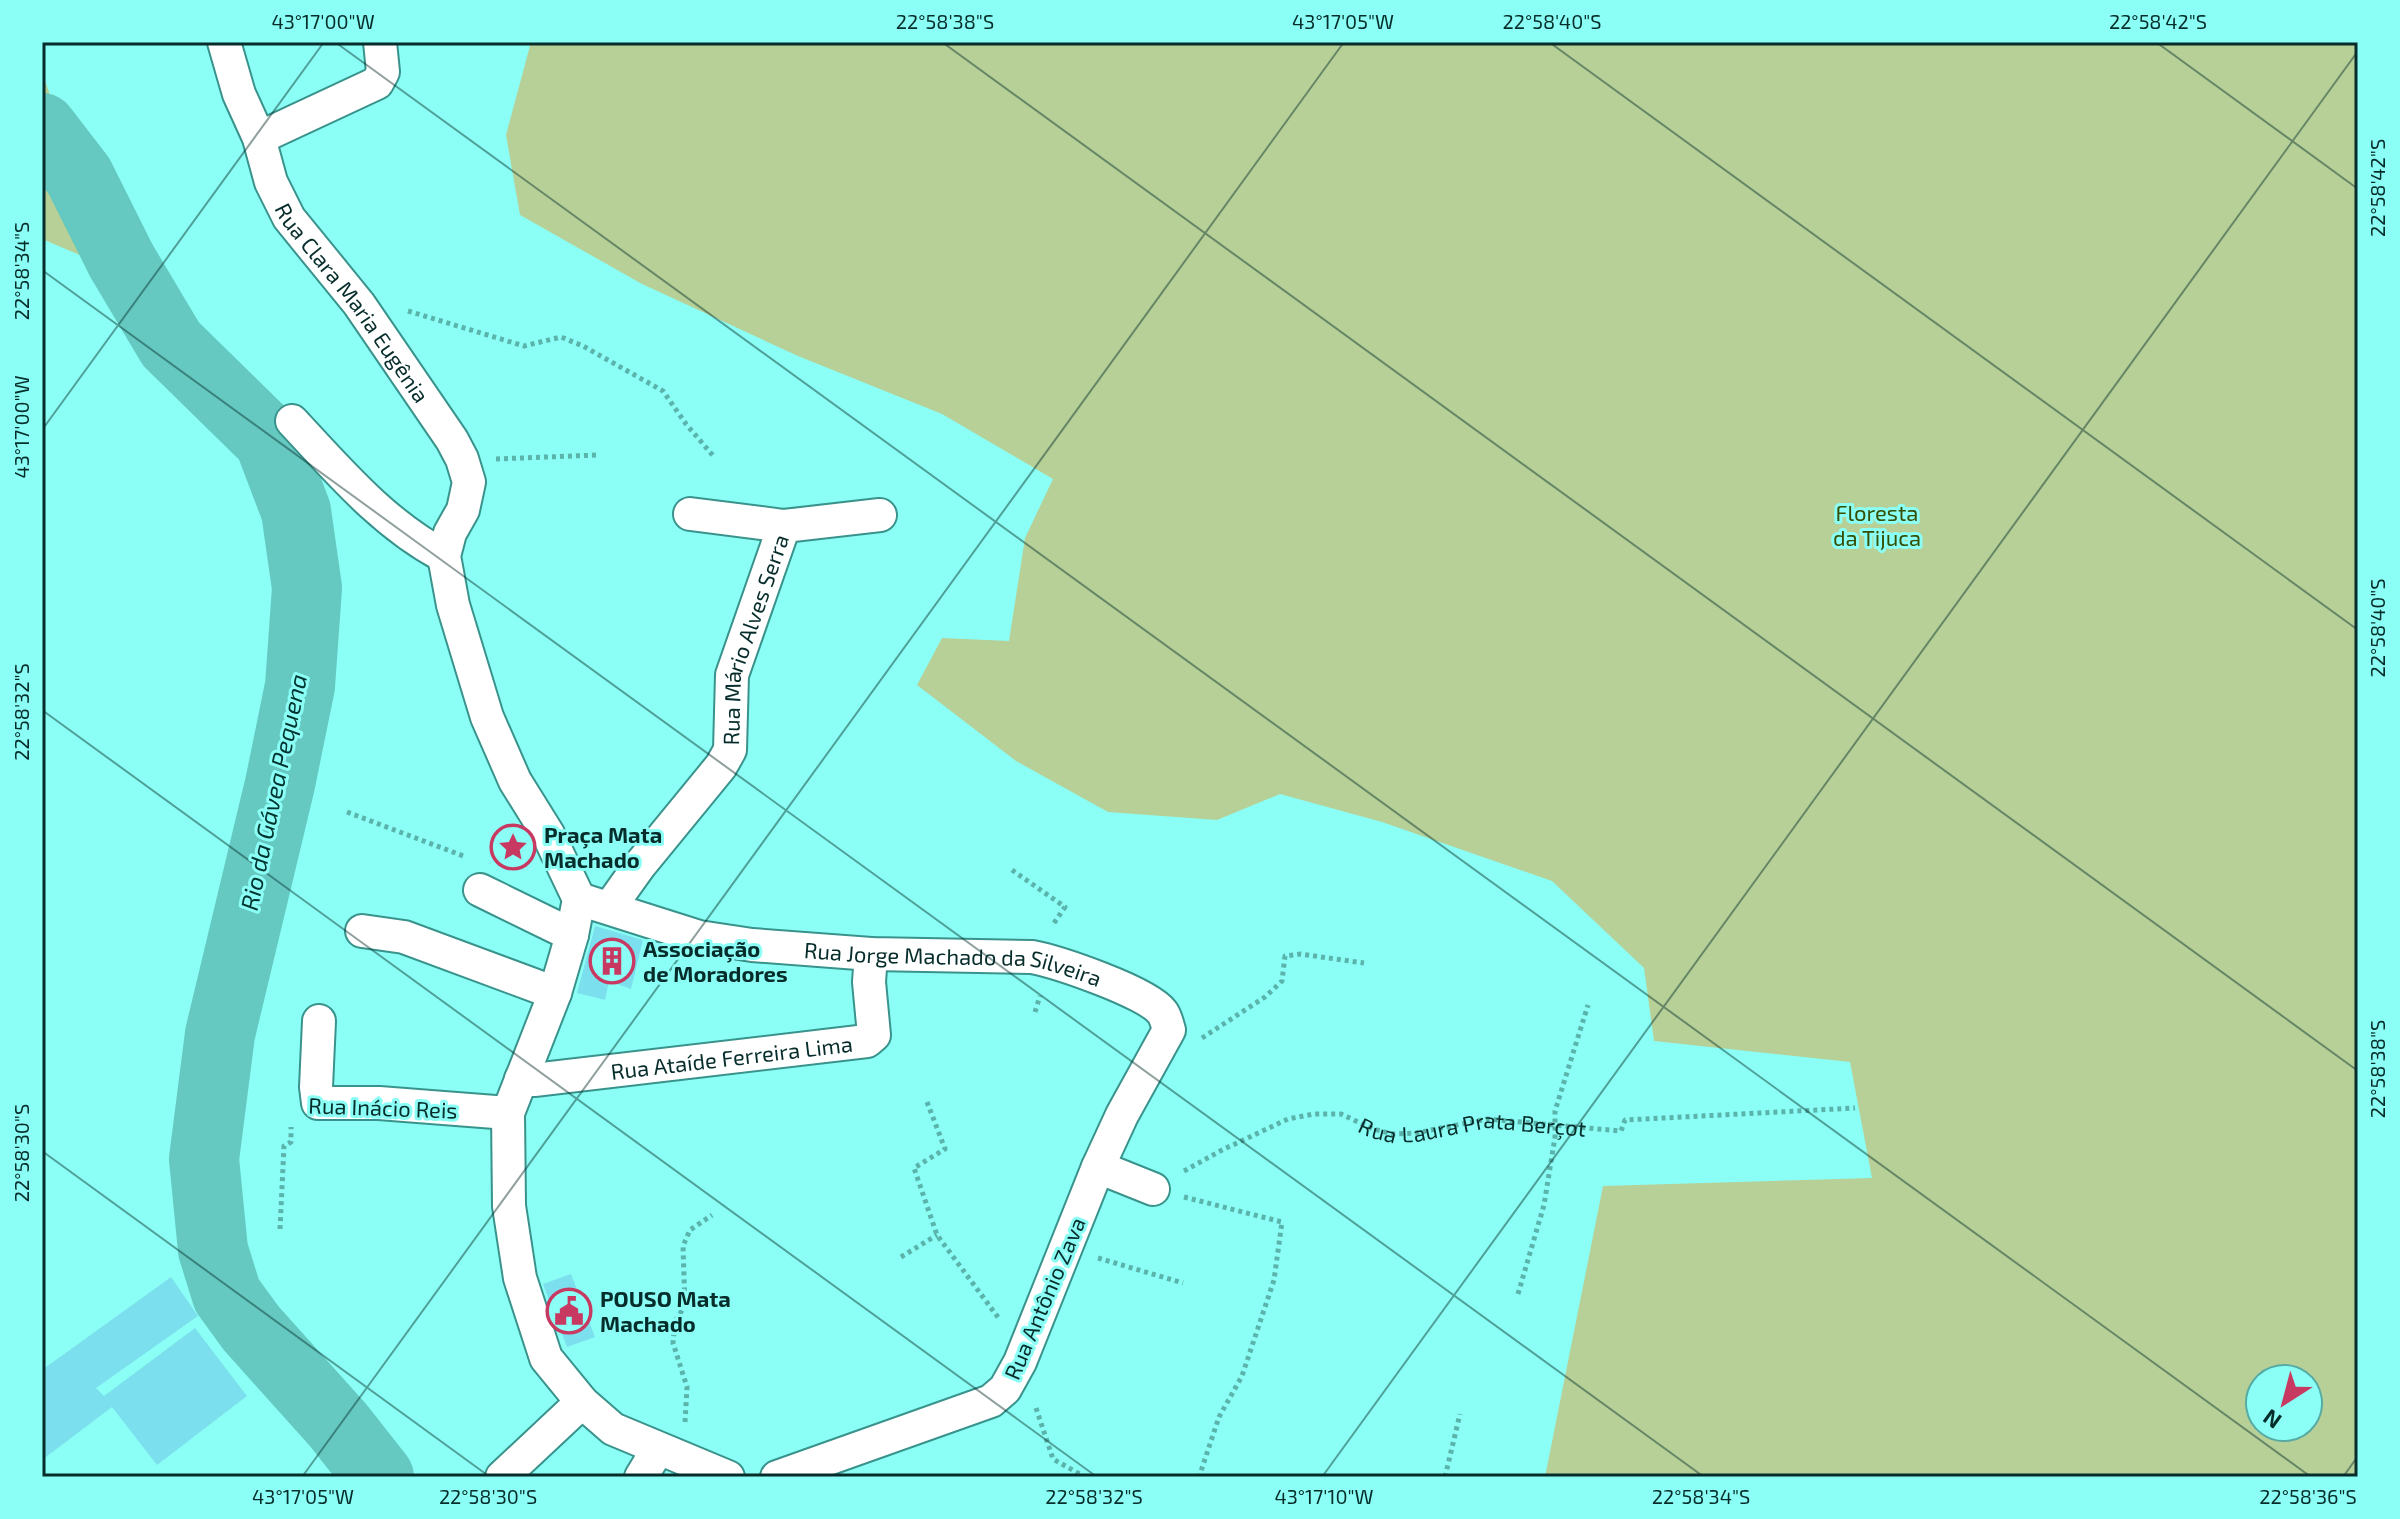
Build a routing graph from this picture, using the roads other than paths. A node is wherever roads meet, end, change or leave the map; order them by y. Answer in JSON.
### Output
{"nodes":[{"id":1,"x":224,"y":42,"type":"edge"},
{"id":2,"x":380,"y":42,"type":"edge"},
{"id":3,"x":259,"y":138,"type":"junction"},
{"id":4,"x":292,"y":421,"type":"dead end"},
{"id":5,"x":690,"y":514,"type":"dead end"},
{"id":6,"x":880,"y":515,"type":"dead end"},
{"id":7,"x":784,"y":526,"type":"junction"},
{"id":8,"x":444,"y":556,"type":"junction"},
{"id":9,"x":480,"y":890,"type":"dead end"},
{"id":10,"x":579,"y":899,"type":"junction"},
{"id":11,"x":610,"y":907,"type":"junction"},
{"id":12,"x":362,"y":931,"type":"dead end"},
{"id":13,"x":572,"y":935,"type":"junction"},
{"id":14,"x":870,"y":968,"type":"junction"},
{"id":15,"x":555,"y":993,"type":"junction"},
{"id":16,"x":319,"y":1021,"type":"dead end"},
{"id":17,"x":1169,"y":1030,"type":"joint"},
{"id":18,"x":528,"y":1079,"type":"junction"},
{"id":19,"x":508,"y":1113,"type":"junction"},
{"id":20,"x":1098,"y":1167,"type":"junction"},
{"id":21,"x":1153,"y":1189,"type":"road end"},
{"id":22,"x":582,"y":1402,"type":"junction"},
{"id":23,"x":672,"y":1454,"type":"junction"},
{"id":24,"x":502,"y":1477,"type":"edge"},
{"id":25,"x":641,"y":1477,"type":"edge"},
{"id":26,"x":728,"y":1477,"type":"edge"},
{"id":27,"x":777,"y":1477,"type":"edge"}],
"edges":[{"from":1,"to":3,"type":"street","name":"Rua Clara Maria Eugênia"},
{"from":2,"to":3,"type":"street"},
{"from":3,"to":8,"type":"street","name":"Rua Clara Maria Eugênia"},
{"from":4,"to":8,"type":"street"},
{"from":5,"to":7,"type":"street"},
{"from":6,"to":7,"type":"street","name":"Rua Mário Alves Serra"},
{"from":7,"to":11,"type":"street","name":"Rua Mário Alves Serra"},
{"from":8,"to":10,"type":"street"},
{"from":9,"to":13,"type":"street"},
{"from":10,"to":11,"type":"street","name":"Rua Jorge Machado da Silveira"},
{"from":10,"to":13,"type":"street"},
{"from":11,"to":14,"type":"street","name":"Rua Jorge Machado da Silveira"},
{"from":12,"to":15,"type":"street"},
{"from":13,"to":15,"type":"street"},
{"from":14,"to":17,"type":"street","name":"Rua Jorge Machado da Silveira"},
{"from":14,"to":18,"type":"street","name":"Rua Ataíde Ferreira Lima"},
{"from":15,"to":18,"type":"street"},
{"from":16,"to":19,"type":"street","name":"Rua Inácio Reis"},
{"from":17,"to":20,"type":"street","name":"Rua Antônio Zava"},
{"from":18,"to":19,"type":"street"},
{"from":19,"to":22,"type":"street"},
{"from":20,"to":21,"type":"street"},
{"from":20,"to":27,"type":"street","name":"Rua Antônio Zava"},
{"from":22,"to":23,"type":"street"},
{"from":22,"to":24,"type":"street"},
{"from":23,"to":25,"type":"street"},
{"from":23,"to":26,"type":"street"}]}
